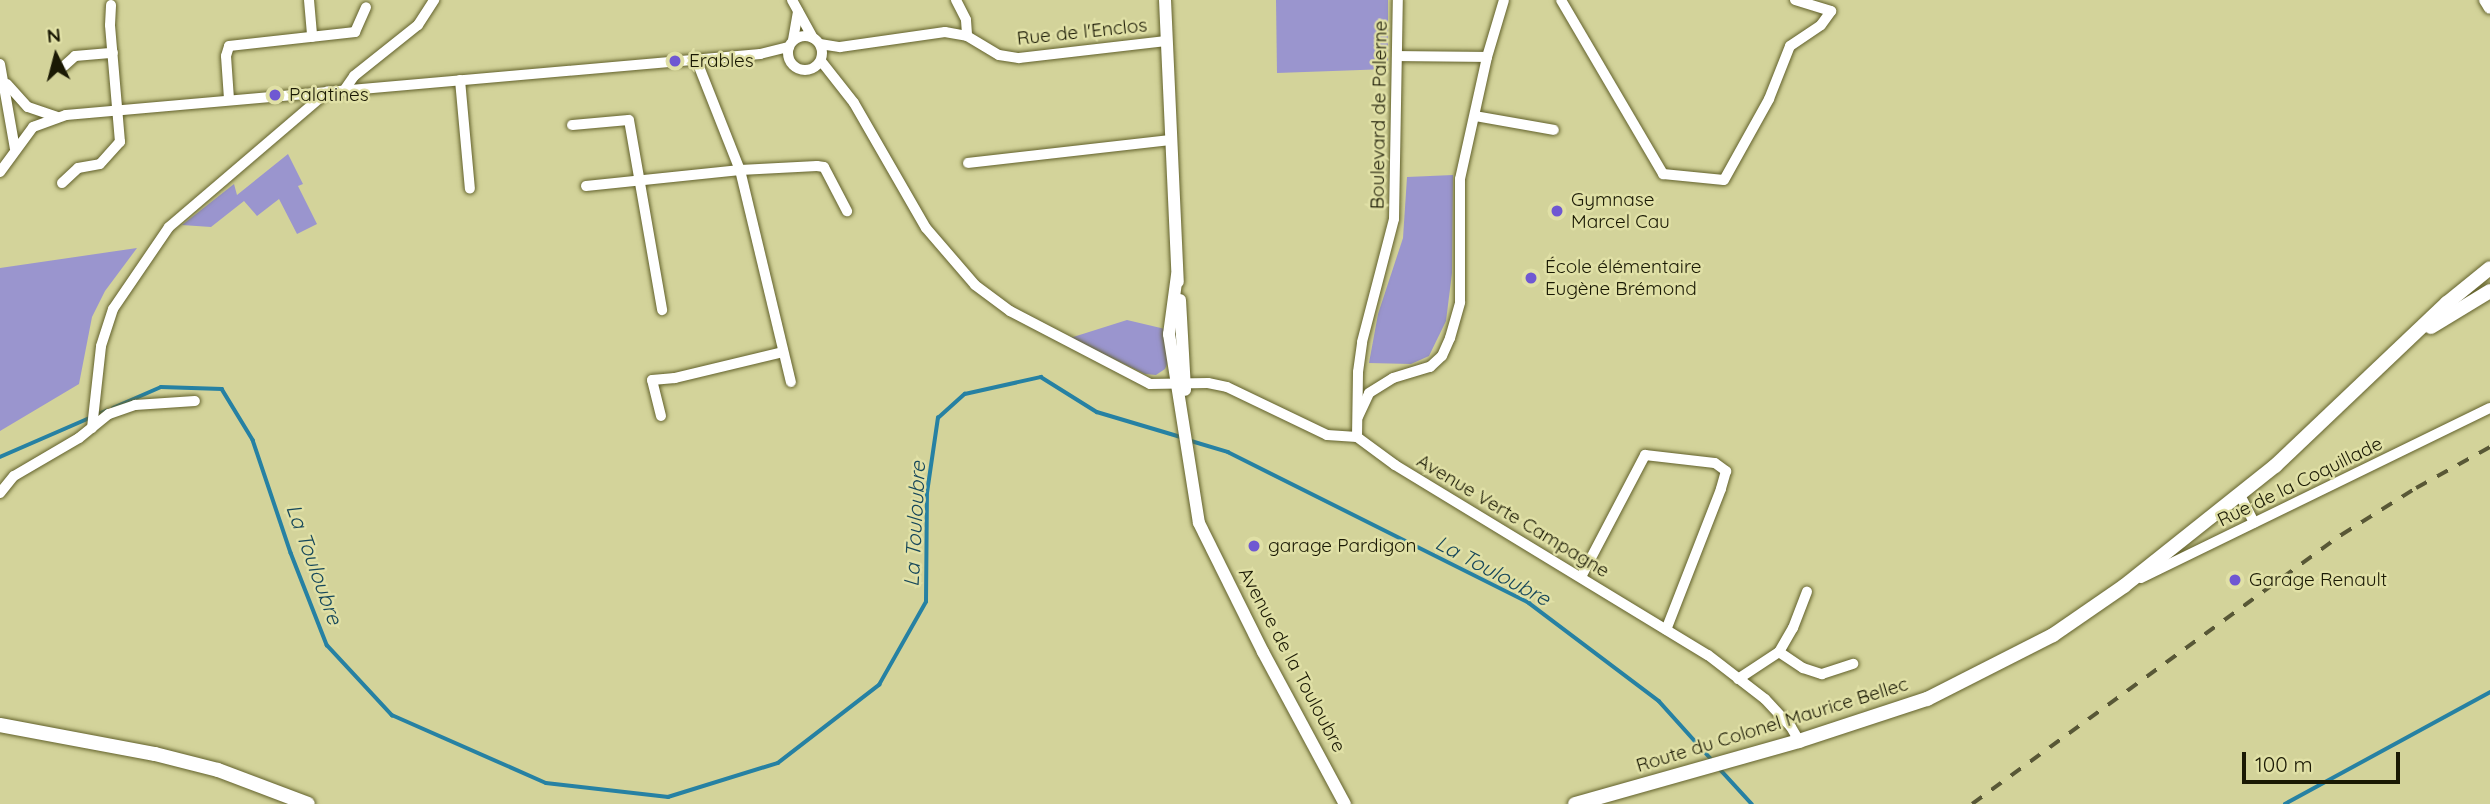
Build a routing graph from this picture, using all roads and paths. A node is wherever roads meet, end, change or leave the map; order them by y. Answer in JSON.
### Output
{"nodes":[{"id":1,"x":309,"y":0,"type":"edge"},
{"id":2,"x":434,"y":0,"type":"edge"},
{"id":3,"x":792,"y":0,"type":"edge"},
{"id":4,"x":956,"y":0,"type":"edge"},
{"id":5,"x":1165,"y":0,"type":"edge"},
{"id":6,"x":1398,"y":0,"type":"edge"},
{"id":7,"x":1504,"y":0,"type":"edge"},
{"id":8,"x":1561,"y":0,"type":"edge"},
{"id":9,"x":1796,"y":0,"type":"edge"},
{"id":10,"x":1828,"y":0,"type":"edge"},
{"id":11,"x":2486,"y":0,"type":"edge"},
{"id":12,"x":111,"y":5,"type":"dead end"},
{"id":13,"x":366,"y":7,"type":"dead end"},
{"id":14,"x":2490,"y":8,"type":"edge"},
{"id":15,"x":798,"y":10,"type":"junction"},
{"id":16,"x":1831,"y":11,"type":"junction"},
{"id":17,"x":967,"y":36,"type":"junction"},
{"id":18,"x":313,"y":37,"type":"junction"},
{"id":19,"x":817,"y":41,"type":"junction"},
{"id":20,"x":1166,"y":41,"type":"junction"},
{"id":21,"x":791,"y":44,"type":"junction"},
{"id":22,"x":840,"y":47,"type":"junction"},
{"id":23,"x":113,"y":53,"type":"junction"},
{"id":24,"x":765,"y":54,"type":"junction"},
{"id":25,"x":1397,"y":56,"type":"junction"},
{"id":26,"x":1487,"y":57,"type":"junction"},
{"id":27,"x":696,"y":59,"type":"junction"},
{"id":28,"x":789,"y":61,"type":"junction"},
{"id":29,"x":819,"y":62,"type":"junction"},
{"id":30,"x":0,"y":64,"type":"edge"},
{"id":31,"x":64,"y":66,"type":"dead end"},
{"id":32,"x":3,"y":78,"type":"junction"},
{"id":33,"x":460,"y":80,"type":"junction"},
{"id":34,"x":345,"y":89,"type":"junction"},
{"id":35,"x":328,"y":91,"type":"junction"},
{"id":36,"x":229,"y":99,"type":"junction"},
{"id":37,"x":29,"y":107,"type":"junction"},
{"id":38,"x":118,"y":109,"type":"junction"},
{"id":39,"x":9,"y":111,"type":"junction"},
{"id":40,"x":1475,"y":116,"type":"junction"},
{"id":41,"x":57,"y":117,"type":"junction"},
{"id":42,"x":572,"y":125,"type":"dead end"},
{"id":43,"x":33,"y":127,"type":"junction"},
{"id":44,"x":1554,"y":130,"type":"dead end"},
{"id":45,"x":1170,"y":140,"type":"junction"},
{"id":46,"x":15,"y":149,"type":"junction"},
{"id":47,"x":968,"y":163,"type":"dead end"},
{"id":48,"x":740,"y":170,"type":"junction"},
{"id":49,"x":0,"y":172,"type":"edge"},
{"id":50,"x":639,"y":181,"type":"junction"},
{"id":51,"x":62,"y":183,"type":"dead end"},
{"id":52,"x":586,"y":186,"type":"dead end"},
{"id":53,"x":470,"y":189,"type":"dead end"},
{"id":54,"x":846,"y":211,"type":"dead end"},
{"id":55,"x":2490,"y":268,"type":"edge"},
{"id":56,"x":2490,"y":291,"type":"edge"},
{"id":57,"x":662,"y":310,"type":"dead end"},
{"id":58,"x":2406,"y":342,"type":"junction"},
{"id":59,"x":783,"y":352,"type":"junction"},
{"id":60,"x":791,"y":382,"type":"dead end"},
{"id":61,"x":1182,"y":384,"type":"junction"},
{"id":62,"x":195,"y":401,"type":"dead end"},
{"id":63,"x":2490,"y":408,"type":"edge"},
{"id":64,"x":661,"y":416,"type":"dead end"},
{"id":65,"x":1358,"y":417,"type":"junction"},
{"id":66,"x":92,"y":428,"type":"junction"},
{"id":67,"x":1357,"y":437,"type":"junction"},
{"id":68,"x":0,"y":493,"type":"edge"},
{"id":69,"x":2240,"y":495,"type":"junction"},
{"id":70,"x":2255,"y":523,"type":"junction"},
{"id":71,"x":1581,"y":577,"type":"junction"},
{"id":72,"x":2124,"y":586,"type":"junction"},
{"id":73,"x":1807,"y":592,"type":"dead end"},
{"id":74,"x":1666,"y":630,"type":"junction"},
{"id":75,"x":1779,"y":652,"type":"junction"},
{"id":76,"x":1853,"y":664,"type":"dead end"},
{"id":77,"x":1738,"y":679,"type":"junction"},
{"id":78,"x":0,"y":725,"type":"edge"},
{"id":79,"x":1799,"y":741,"type":"junction"},
{"id":80,"x":308,"y":804,"type":"edge"},
{"id":81,"x":1345,"y":804,"type":"edge"},
{"id":82,"x":1575,"y":804,"type":"edge"}],
"edges":[{"from":1,"to":18,"type":"street"},
{"from":2,"to":34,"type":"street"},
{"from":3,"to":15,"type":"street"},
{"from":4,"to":17,"type":"street"},
{"from":5,"to":20,"type":"street","name":"Avenue de la Touloubre"},
{"from":6,"to":25,"type":"street","name":"Boulevard de Palerne"},
{"from":7,"to":26,"type":"street"},
{"from":8,"to":16,"type":"street"},
{"from":9,"to":16,"type":"street"},
{"from":10,"to":16,"type":"street"},
{"from":11,"to":14,"type":"street"},
{"from":12,"to":23,"type":"street"},
{"from":13,"to":18,"type":"street"},
{"from":15,"to":19,"type":"street"},
{"from":15,"to":21,"type":"street"},
{"from":17,"to":20,"type":"street","name":"Rue de l'Enclos"},
{"from":17,"to":22,"type":"street","name":"Rue de l'Enclos"},
{"from":18,"to":36,"type":"street"},
{"from":19,"to":21,"type":"street"},
{"from":19,"to":22,"type":"street","name":"Rue de l'Enclos"},
{"from":19,"to":29,"type":"street"},
{"from":20,"to":45,"type":"street","name":"Avenue de la Touloubre"},
{"from":21,"to":24,"type":"street"},
{"from":21,"to":28,"type":"street"},
{"from":22,"to":29,"type":"street","name":"Rue de l'Enclos"},
{"from":23,"to":31,"type":"street"},
{"from":23,"to":38,"type":"street"},
{"from":24,"to":27,"type":"street"},
{"from":24,"to":28,"type":"street"},
{"from":25,"to":26,"type":"street"},
{"from":25,"to":65,"type":"street","name":"Boulevard de Palerne"},
{"from":26,"to":40,"type":"street"},
{"from":27,"to":33,"type":"street"},
{"from":27,"to":48,"type":"street"},
{"from":28,"to":29,"type":"street"},
{"from":29,"to":61,"type":"street","name":"Avenue Verte Campagne"},
{"from":30,"to":32,"type":"street"},
{"from":32,"to":37,"type":"street"},
{"from":32,"to":39,"type":"street"},
{"from":33,"to":34,"type":"street"},
{"from":33,"to":53,"type":"street"},
{"from":34,"to":35,"type":"street"},
{"from":35,"to":36,"type":"street"},
{"from":35,"to":66,"type":"street"},
{"from":36,"to":38,"type":"street"},
{"from":37,"to":41,"type":"street"},
{"from":37,"to":43,"type":"street"},
{"from":38,"to":41,"type":"street"},
{"from":38,"to":51,"type":"street"},
{"from":39,"to":43,"type":"street"},
{"from":39,"to":46,"type":"street"},
{"from":40,"to":44,"type":"street"},
{"from":40,"to":65,"type":"street"},
{"from":41,"to":43,"type":"street"},
{"from":42,"to":50,"type":"street"},
{"from":43,"to":46,"type":"street"},
{"from":45,"to":47,"type":"street"},
{"from":45,"to":61,"type":"street","name":"Avenue de la Touloubre"},
{"from":46,"to":49,"type":"street"},
{"from":48,"to":50,"type":"street"},
{"from":48,"to":54,"type":"street"},
{"from":48,"to":59,"type":"street"},
{"from":50,"to":52,"type":"street"},
{"from":50,"to":57,"type":"street"},
{"from":55,"to":58,"type":"main road","name":"Route du Colonel Maurice Bellec"},
{"from":56,"to":58,"type":"main road","name":"Route du Colonel Maurice Bellec"},
{"from":58,"to":69,"type":"main road","name":"Route du Colonel Maurice Bellec"},
{"from":59,"to":60,"type":"street"},
{"from":59,"to":64,"type":"street"},
{"from":61,"to":67,"type":"street","name":"Avenue Verte Campagne"},
{"from":61,"to":81,"type":"street","name":"Avenue de la Touloubre"},
{"from":62,"to":66,"type":"street"},
{"from":63,"to":70,"type":"street","name":"Rue de la Coquillade"},
{"from":65,"to":67,"type":"street","name":"Boulevard de Palerne"},
{"from":66,"to":68,"type":"street"},
{"from":67,"to":71,"type":"street","name":"Avenue Verte Campagne"},
{"from":69,"to":70,"type":"street"},
{"from":69,"to":72,"type":"main road","name":"Route du Colonel Maurice Bellec"},
{"from":70,"to":72,"type":"street","name":"Rue de la Coquillade"},
{"from":71,"to":74,"type":"street","name":"Avenue Verte Campagne"},
{"from":71,"to":74,"type":"street"},
{"from":72,"to":79,"type":"main road","name":"Route du Colonel Maurice Bellec"},
{"from":73,"to":75,"type":"street"},
{"from":74,"to":77,"type":"street","name":"Avenue Verte Campagne"},
{"from":75,"to":76,"type":"street"},
{"from":75,"to":77,"type":"street"},
{"from":77,"to":79,"type":"street","name":"Avenue Verte Campagne"},
{"from":78,"to":80,"type":"main road"},
{"from":79,"to":82,"type":"main road","name":"Route du Colonel Maurice Bellec"}]}
